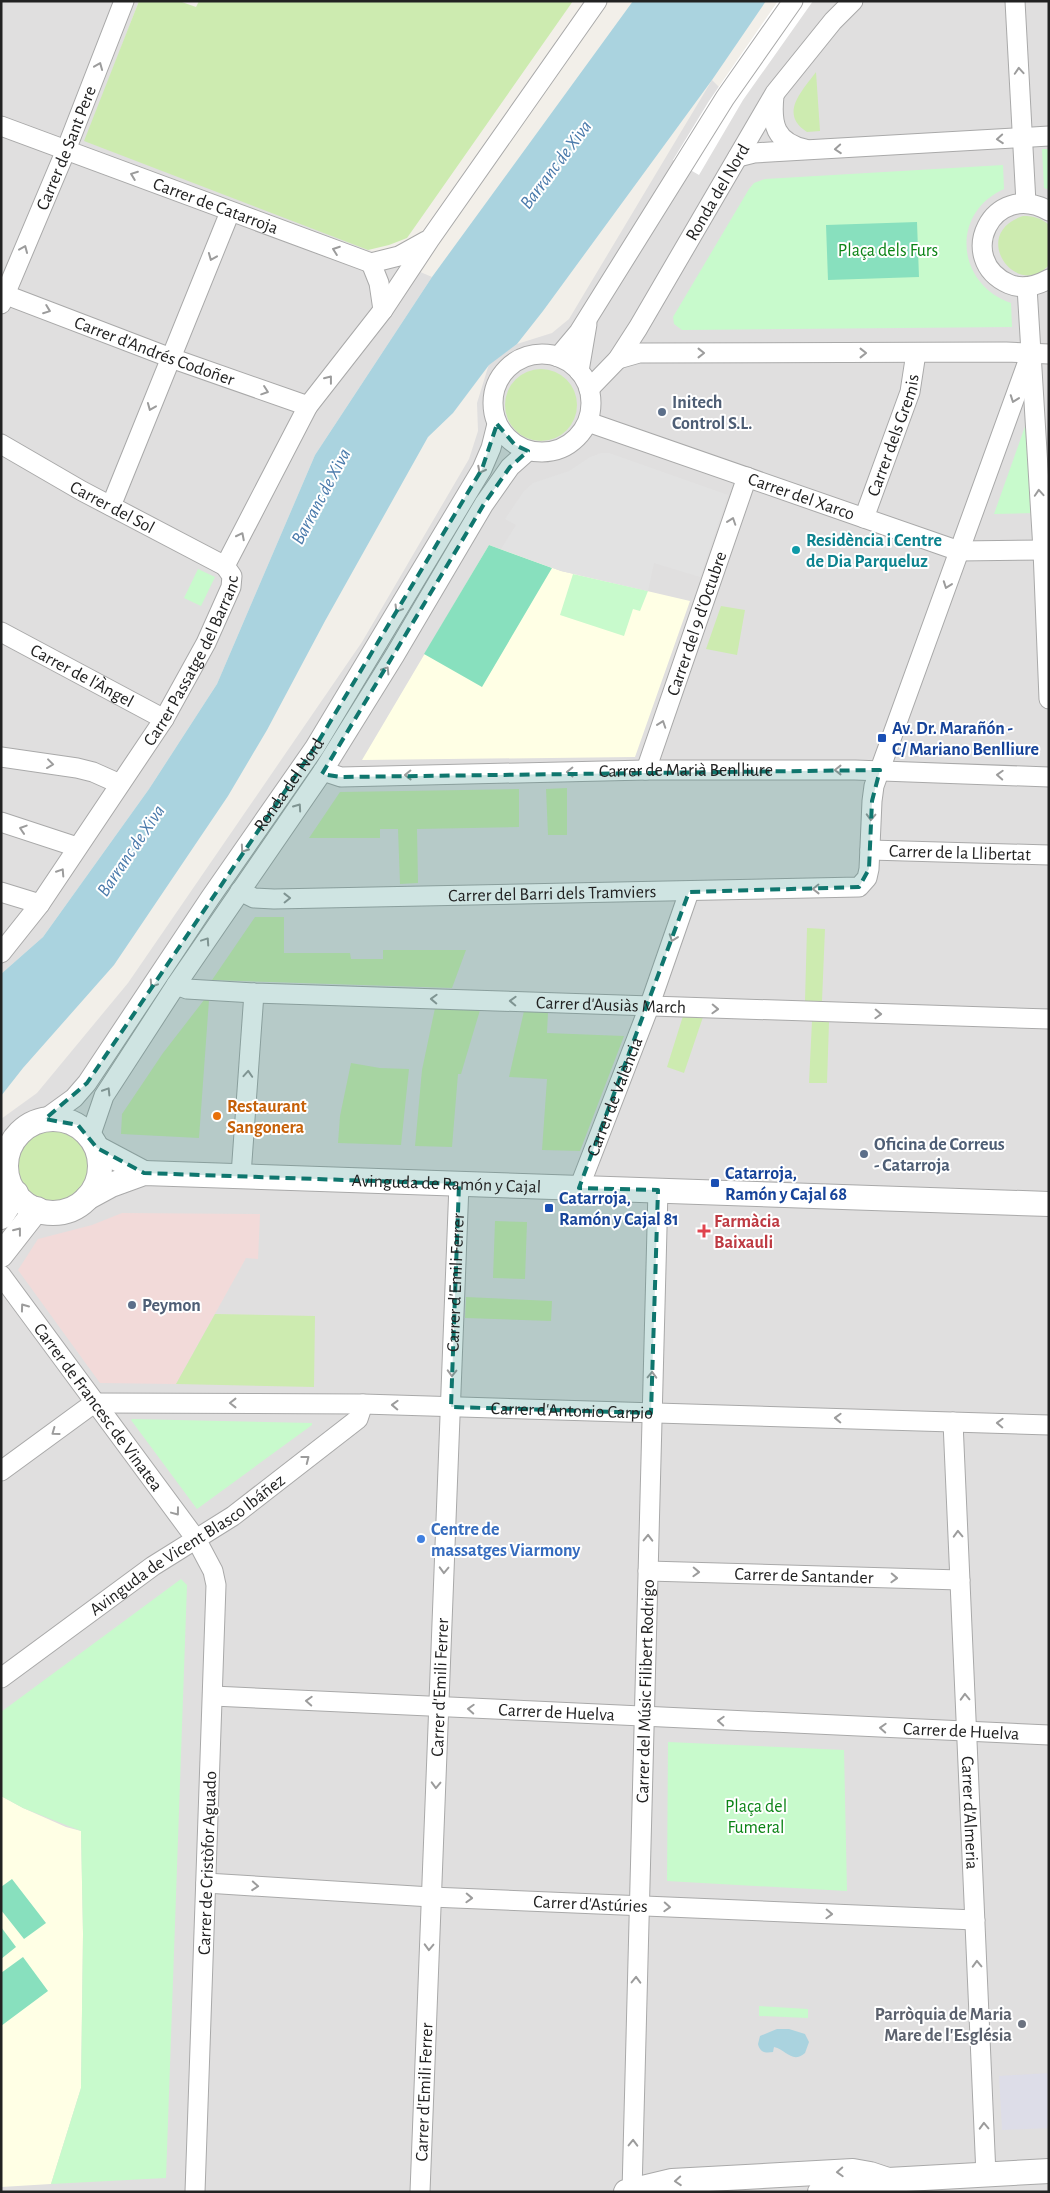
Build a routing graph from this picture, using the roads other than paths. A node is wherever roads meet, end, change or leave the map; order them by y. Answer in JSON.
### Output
{"nodes":[{"id":1,"x":124,"y":1,"type":"edge"},
{"id":2,"x":597,"y":1,"type":"edge"},
{"id":3,"x":793,"y":1,"type":"edge"},
{"id":4,"x":853,"y":1,"type":"edge"},
{"id":5,"x":1015,"y":1,"type":"edge"},
{"id":6,"x":775,"y":93,"type":"junction"},
{"id":7,"x":1,"y":126,"type":"edge"},
{"id":8,"x":1049,"y":136,"type":"edge"},
{"id":9,"x":1023,"y":137,"type":"junction"},
{"id":10,"x":66,"y":150,"type":"junction"},
{"id":11,"x":811,"y":151,"type":"junction"},
{"id":12,"x":738,"y":157,"type":"junction"},
{"id":13,"x":1026,"y":203,"type":"junction"},
{"id":14,"x":1049,"y":211,"type":"edge"},
{"id":15,"x":230,"y":212,"type":"junction"},
{"id":16,"x":430,"y":239,"type":"junction"},
{"id":17,"x":371,"y":263,"type":"junction"},
{"id":18,"x":1049,"y":279,"type":"edge"},
{"id":19,"x":1027,"y":287,"type":"junction"},
{"id":20,"x":2,"y":297,"type":"edge"},
{"id":21,"x":383,"y":310,"type":"junction"},
{"id":22,"x":589,"y":316,"type":"junction"},
{"id":23,"x":638,"y":328,"type":"junction"},
{"id":24,"x":662,"y":353,"type":"junction"},
{"id":25,"x":916,"y":353,"type":"junction"},
{"id":26,"x":1040,"y":354,"type":"edge"},
{"id":27,"x":558,"y":356,"type":"junction"},
{"id":28,"x":171,"y":358,"type":"junction"},
{"id":29,"x":618,"y":359,"type":"junction"},
{"id":30,"x":579,"y":371,"type":"junction"},
{"id":31,"x":589,"y":388,"type":"junction"},
{"id":32,"x":308,"y":406,"type":"junction"},
{"id":33,"x":588,"y":422,"type":"junction"},
{"id":34,"x":497,"y":424,"type":"junction"},
{"id":35,"x":1,"y":444,"type":"edge"},
{"id":36,"x":528,"y":451,"type":"junction"},
{"id":37,"x":748,"y":477,"type":"junction"},
{"id":38,"x":111,"y":506,"type":"junction"},
{"id":39,"x":864,"y":518,"type":"junction"},
{"id":40,"x":1046,"y":550,"type":"edge"},
{"id":41,"x":959,"y":551,"type":"junction"},
{"id":42,"x":225,"y":566,"type":"junction"},
{"id":43,"x":1,"y":632,"type":"edge"},
{"id":44,"x":1049,"y":699,"type":"edge"},
{"id":45,"x":164,"y":720,"type":"junction"},
{"id":46,"x":1,"y":757,"type":"edge"},
{"id":47,"x":646,"y":770,"type":"junction"},
{"id":48,"x":880,"y":770,"type":"junction"},
{"id":49,"x":323,"y":771,"type":"junction"},
{"id":50,"x":1049,"y":777,"type":"edge"},
{"id":51,"x":120,"y":784,"type":"junction"},
{"id":52,"x":1,"y":822,"type":"edge"},
{"id":53,"x":77,"y":847,"type":"junction"},
{"id":54,"x":870,"y":850,"type":"junction"},
{"id":55,"x":1049,"y":855,"type":"edge"},
{"id":56,"x":240,"y":890,"type":"junction"},
{"id":57,"x":1,"y":892,"type":"edge"},
{"id":58,"x":689,"y":892,"type":"junction"},
{"id":59,"x":40,"y":904,"type":"junction"},
{"id":60,"x":2,"y":952,"type":"edge"},
{"id":61,"x":176,"y":985,"type":"junction"},
{"id":62,"x":254,"y":993,"type":"junction"},
{"id":63,"x":649,"y":1007,"type":"junction"},
{"id":64,"x":1049,"y":1019,"type":"edge"},
{"id":65,"x":45,"y":1119,"type":"junction"},
{"id":66,"x":93,"y":1142,"type":"junction"},
{"id":67,"x":5,"y":1150,"type":"edge"},
{"id":68,"x":144,"y":1173,"type":"junction"},
{"id":69,"x":241,"y":1175,"type":"junction"},
{"id":70,"x":459,"y":1184,"type":"junction"},
{"id":71,"x":9,"y":1186,"type":"edge"},
{"id":72,"x":579,"y":1188,"type":"junction"},
{"id":73,"x":658,"y":1190,"type":"junction"},
{"id":74,"x":87,"y":1198,"type":"junction"},
{"id":75,"x":1049,"y":1204,"type":"edge"},
{"id":76,"x":37,"y":1209,"type":"junction"},
{"id":77,"x":1,"y":1217,"type":"edge"},
{"id":78,"x":1,"y":1255,"type":"edge"},
{"id":79,"x":1,"y":1274,"type":"edge"},
{"id":80,"x":94,"y":1403,"type":"junction"},
{"id":81,"x":363,"y":1404,"type":"junction"},
{"id":82,"x":451,"y":1407,"type":"junction"},
{"id":83,"x":651,"y":1413,"type":"junction"},
{"id":84,"x":953,"y":1422,"type":"junction"},
{"id":85,"x":1049,"y":1425,"type":"edge"},
{"id":86,"x":1,"y":1471,"type":"edge"},
{"id":87,"x":196,"y":1539,"type":"junction"},
{"id":88,"x":648,"y":1571,"type":"junction"},
{"id":89,"x":960,"y":1580,"type":"junction"},
{"id":90,"x":1,"y":1678,"type":"edge"},
{"id":91,"x":213,"y":1696,"type":"junction"},
{"id":92,"x":439,"y":1708,"type":"junction"},
{"id":93,"x":643,"y":1717,"type":"junction"},
{"id":94,"x":967,"y":1732,"type":"junction"},
{"id":95,"x":1049,"y":1736,"type":"edge"},
{"id":96,"x":206,"y":1883,"type":"junction"},
{"id":97,"x":431,"y":1897,"type":"junction"},
{"id":98,"x":638,"y":1905,"type":"junction"},
{"id":99,"x":975,"y":1920,"type":"junction"},
{"id":100,"x":1049,"y":2171,"type":"edge"},
{"id":101,"x":986,"y":2175,"type":"junction"},
{"id":102,"x":888,"y":2186,"type":"edge"},
{"id":103,"x":195,"y":2192,"type":"edge"},
{"id":104,"x":420,"y":2192,"type":"edge"},
{"id":105,"x":626,"y":2192,"type":"edge"},
{"id":106,"x":632,"y":2192,"type":"edge"},
{"id":107,"x":820,"y":2192,"type":"edge"}],
"edges":[{"from":10,"to":1,"type":"street","name":"Carrer de Sant Pere","one_way":true},
{"from":2,"to":16,"type":"street","name":"Carrer Passatge del Barranc"},
{"from":3,"to":22,"type":"street"},
{"from":4,"to":6,"type":"street","name":"Ronda del Nord"},
{"from":9,"to":5,"type":"street","one_way":true},
{"from":6,"to":11,"type":"street"},
{"from":6,"to":12,"type":"street","name":"Ronda del Nord"},
{"from":7,"to":10,"type":"street","name":"Carrer de Catarroja"},
{"from":8,"to":9,"type":"street"},
{"from":9,"to":11,"type":"street","one_way":true},
{"from":9,"to":13,"type":"street"},
{"from":15,"to":10,"type":"street","name":"Carrer de Catarroja","one_way":true},
{"from":20,"to":10,"type":"street","name":"Carrer de Sant Pere","one_way":true},
{"from":11,"to":12,"type":"street"},
{"from":12,"to":23,"type":"street","name":"Ronda del Nord"},
{"from":13,"to":14,"type":"street"},
{"from":13,"to":19,"type":"street"},
{"from":17,"to":15,"type":"street","name":"Carrer de Catarroja","one_way":true},
{"from":15,"to":28,"type":"street","one_way":true},
{"from":16,"to":17,"type":"street"},
{"from":16,"to":21,"type":"street","name":"Carrer Passatge del Barranc"},
{"from":17,"to":21,"type":"street"},
{"from":18,"to":19,"type":"street"},
{"from":19,"to":26,"type":"street"},
{"from":20,"to":28,"type":"street","name":"Carrer d'Andrés Codoñer","one_way":true},
{"from":32,"to":21,"type":"street","name":"Carrer Passatge del Barranc","one_way":true},
{"from":22,"to":27,"type":"street"},
{"from":22,"to":30,"type":"street"},
{"from":23,"to":24,"type":"street"},
{"from":23,"to":29,"type":"street","name":"Ronda del Nord"},
{"from":24,"to":25,"type":"street","one_way":true},
{"from":24,"to":29,"type":"street"},
{"from":25,"to":26,"type":"street"},
{"from":25,"to":39,"type":"street","name":"Carrer dels Gremis"},
{"from":40,"to":26,"type":"street","one_way":true},
{"from":26,"to":41,"type":"street","one_way":true},
{"from":27,"to":30,"type":"street"},
{"from":27,"to":34,"type":"street"},
{"from":28,"to":32,"type":"street","name":"Carrer d'Andrés Codoñer","one_way":true},
{"from":28,"to":38,"type":"street","one_way":true},
{"from":29,"to":31,"type":"street","name":"Ronda del Nord"},
{"from":30,"to":31,"type":"street"},
{"from":31,"to":33,"type":"street"},
{"from":42,"to":32,"type":"street","name":"Carrer Passatge del Barranc","one_way":true},
{"from":33,"to":36,"type":"street"},
{"from":33,"to":37,"type":"street","name":"Carrer del Xarco"},
{"from":34,"to":36,"type":"street"},
{"from":34,"to":65,"type":"street","name":"Ronda del Nord","one_way":true},
{"from":35,"to":38,"type":"street","name":"Carrer del Sol"},
{"from":49,"to":36,"type":"street","name":"Ronda del Nord","one_way":true},
{"from":37,"to":39,"type":"street","name":"Carrer del Xarco"},
{"from":47,"to":37,"type":"street","name":"Carrer del 9 d'Octubre","one_way":true},
{"from":38,"to":42,"type":"street","name":"Carrer del Sol"},
{"from":39,"to":41,"type":"street","name":"Carrer del Xarco"},
{"from":40,"to":41,"type":"street","name":"Carrer del Xarco"},
{"from":40,"to":44,"type":"street"},
{"from":41,"to":48,"type":"street","one_way":true},
{"from":42,"to":45,"type":"street","name":"Carrer Passatge del Barranc"},
{"from":43,"to":45,"type":"street","name":"Carrer de l'Àngel"},
{"from":45,"to":51,"type":"street","name":"Carrer Passatge del Barranc"},
{"from":46,"to":51,"type":"street","one_way":true},
{"from":48,"to":47,"type":"street","name":"Carrer de Marià Benlliure","one_way":true},
{"from":47,"to":49,"type":"street","name":"Carrer de Marià Benlliure","one_way":true},
{"from":50,"to":48,"type":"street","name":"Carrer de Marià Benlliure","one_way":true},
{"from":48,"to":54,"type":"street","one_way":true},
{"from":56,"to":49,"type":"street","name":"Ronda del Nord","one_way":true},
{"from":51,"to":53,"type":"street","name":"Carrer Passatge del Barranc"},
{"from":53,"to":52,"type":"street","one_way":true},
{"from":59,"to":53,"type":"street","name":"Carrer Passatge del Barranc","one_way":true},
{"from":54,"to":55,"type":"street","name":"Carrer de la Llibertat"},
{"from":54,"to":58,"type":"street","name":"Carrer del Barri dels Tramviers","one_way":true},
{"from":56,"to":58,"type":"street","name":"Carrer del Barri dels Tramviers","one_way":true},
{"from":61,"to":56,"type":"street","name":"Ronda del Nord","one_way":true},
{"from":57,"to":59,"type":"street"},
{"from":58,"to":63,"type":"street","name":"Carrer de València","one_way":true},
{"from":59,"to":60,"type":"street","name":"Carrer Passatge del Barranc"},
{"from":61,"to":62,"type":"street","name":"Carrer d'Ausiàs March"},
{"from":66,"to":61,"type":"street","name":"Ronda del Nord","one_way":true},
{"from":63,"to":62,"type":"street","name":"Carrer d'Ausiàs March","one_way":true},
{"from":69,"to":62,"type":"street","one_way":true},
{"from":63,"to":64,"type":"street","name":"Carrer d'Ausiàs March","one_way":true},
{"from":63,"to":72,"type":"street","name":"Carrer de València"},
{"from":65,"to":66,"type":"street"},
{"from":65,"to":67,"type":"street"},
{"from":66,"to":68,"type":"street","name":"Avinguda de Ramón y Cajal"},
{"from":66,"to":74,"type":"street"},
{"from":67,"to":71,"type":"street"},
{"from":68,"to":69,"type":"street","name":"Avinguda de Ramón y Cajal"},
{"from":68,"to":74,"type":"street","name":"Avinguda de Ramón y Cajal"},
{"from":69,"to":70,"type":"street","name":"Avinguda de Ramón y Cajal"},
{"from":70,"to":72,"type":"street","name":"Avinguda de Ramón y Cajal"},
{"from":70,"to":82,"type":"street","name":"Carrer d'Emili Ferrer","one_way":true},
{"from":71,"to":76,"type":"street"},
{"from":71,"to":77,"type":"street"},
{"from":72,"to":73,"type":"street","name":"Avinguda de Ramón y Cajal"},
{"from":73,"to":75,"type":"street","name":"Avinguda de Ramón y Cajal"},
{"from":83,"to":73,"type":"street","name":"Carrer del Músic Filibert Rodrigo","one_way":true},
{"from":74,"to":76,"type":"street"},
{"from":78,"to":76,"type":"street","one_way":true},
{"from":80,"to":79,"type":"street","name":"Carrer de Francesc de Vinatea","one_way":true},
{"from":81,"to":80,"type":"street","name":"Carrer d'Antonio Carpio","one_way":true},
{"from":80,"to":86,"type":"street","one_way":true},
{"from":80,"to":87,"type":"street","name":"Carrer de Francesc de Vinatea","one_way":true},
{"from":82,"to":81,"type":"street","name":"Carrer d'Antonio Carpio","one_way":true},
{"from":87,"to":81,"type":"street","name":"Avinguda de Vicent Blasco Ibáñez","one_way":true},
{"from":82,"to":83,"type":"street","name":"Carrer d'Antonio Carpio"},
{"from":82,"to":92,"type":"street","name":"Carrer d'Emili Ferrer","one_way":true},
{"from":84,"to":83,"type":"street","name":"Carrer d'Antonio Carpio","one_way":true},
{"from":88,"to":83,"type":"street","name":"Carrer del Músic Filibert Rodrigo","one_way":true},
{"from":85,"to":84,"type":"street","name":"Carrer d'Antonio Carpio","one_way":true},
{"from":89,"to":84,"type":"street","name":"Carrer d'Almeria","one_way":true},
{"from":87,"to":90,"type":"street","name":"Avinguda de Vicent Blasco Ibáñez"},
{"from":87,"to":91,"type":"street","name":"Carrer de Cristòfor Aguado"},
{"from":88,"to":89,"type":"street","name":"Carrer de Santander","one_way":true},
{"from":88,"to":93,"type":"street","name":"Carrer del Músic Filibert Rodrigo"},
{"from":94,"to":89,"type":"street","name":"Carrer d'Almeria","one_way":true},
{"from":92,"to":91,"type":"street","name":"Carrer de Huelva","one_way":true},
{"from":91,"to":96,"type":"street","name":"Carrer de Cristòfor Aguado"},
{"from":93,"to":92,"type":"street","name":"Carrer de Huelva","one_way":true},
{"from":92,"to":97,"type":"street","name":"Carrer d'Emili Ferrer","one_way":true},
{"from":94,"to":93,"type":"street","name":"Carrer de Huelva","one_way":true},
{"from":93,"to":98,"type":"street","name":"Carrer del Músic Filibert Rodrigo"},
{"from":94,"to":95,"type":"street","name":"Carrer de Huelva"},
{"from":94,"to":99,"type":"street","name":"Carrer d'Almeria"},
{"from":96,"to":97,"type":"street","name":"Carrer d'Astúries","one_way":true},
{"from":96,"to":103,"type":"street","name":"Carrer de Cristòfor Aguado"},
{"from":97,"to":98,"type":"street","name":"Carrer d'Astúries","one_way":true},
{"from":97,"to":104,"type":"street","name":"Carrer d'Emili Ferrer","one_way":true},
{"from":98,"to":99,"type":"street","name":"Carrer d'Astúries","one_way":true},
{"from":106,"to":98,"type":"street","name":"Carrer del Músic Filibert Rodrigo","one_way":true},
{"from":101,"to":99,"type":"street","name":"Carrer d'Almeria","one_way":true},
{"from":100,"to":101,"type":"street"},
{"from":101,"to":102,"type":"street"},
{"from":102,"to":106,"type":"street","one_way":true},
{"from":102,"to":107,"type":"street"},
{"from":105,"to":106,"type":"street"}]}
